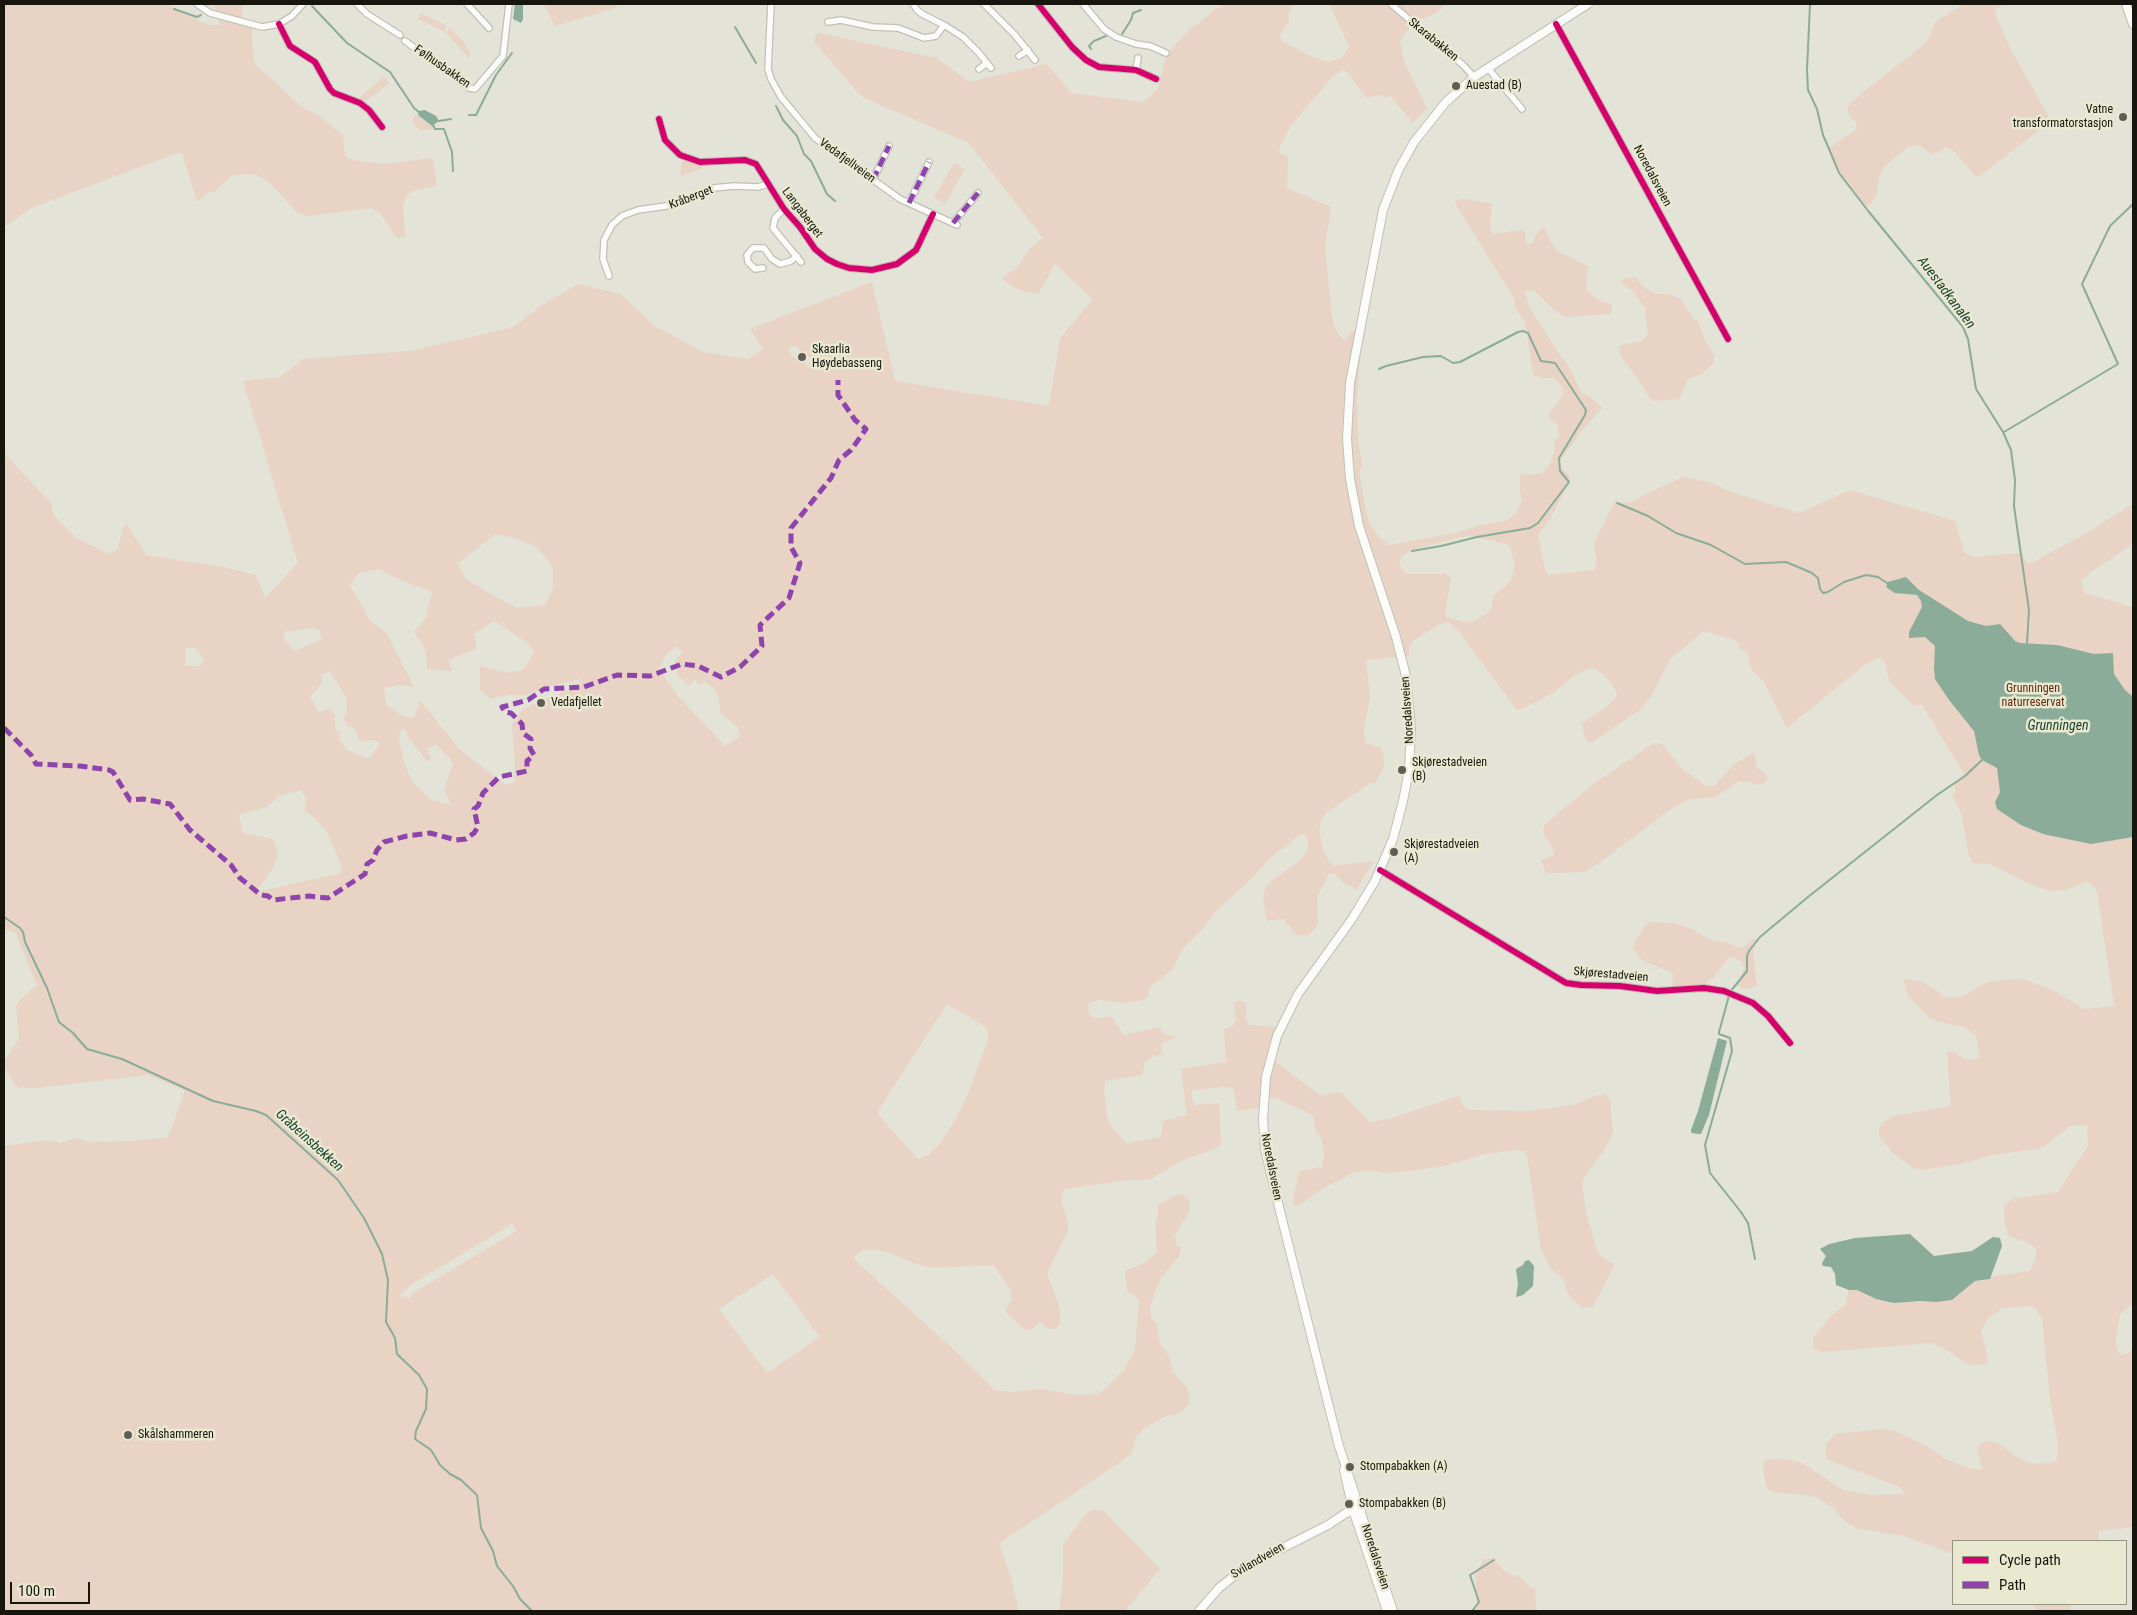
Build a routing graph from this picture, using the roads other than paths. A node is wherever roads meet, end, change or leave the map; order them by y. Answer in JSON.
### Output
{"nodes":[{"id":1,"x":197,"y":4,"type":"edge"},
{"id":2,"x":303,"y":4,"type":"edge"},
{"id":3,"x":357,"y":4,"type":"edge"},
{"id":4,"x":467,"y":4,"type":"edge"},
{"id":5,"x":508,"y":4,"type":"edge"},
{"id":6,"x":771,"y":4,"type":"edge"},
{"id":7,"x":914,"y":4,"type":"edge"},
{"id":8,"x":984,"y":4,"type":"edge"},
{"id":9,"x":1038,"y":4,"type":"edge"},
{"id":10,"x":1083,"y":4,"type":"edge"},
{"id":11,"x":1391,"y":4,"type":"edge"},
{"id":12,"x":1588,"y":4,"type":"edge"},
{"id":13,"x":2126,"y":4,"type":"edge"},
{"id":14,"x":2132,"y":14,"type":"edge"},
{"id":15,"x":828,"y":22,"type":"dead end"},
{"id":16,"x":280,"y":24,"type":"junction"},
{"id":17,"x":1556,"y":24,"type":"junction"},
{"id":18,"x":2133,"y":24,"type":"edge"},
{"id":19,"x":944,"y":25,"type":"junction"},
{"id":20,"x":489,"y":28,"type":"dead end"},
{"id":21,"x":400,"y":35,"type":"dead end"},
{"id":22,"x":405,"y":41,"type":"dead end"},
{"id":23,"x":1028,"y":50,"type":"junction"},
{"id":24,"x":1166,"y":52,"type":"dead end"},
{"id":25,"x":1019,"y":56,"type":"dead end"},
{"id":26,"x":1138,"y":58,"type":"dead end"},
{"id":27,"x":1035,"y":60,"type":"dead end"},
{"id":28,"x":1488,"y":68,"type":"junction"},
{"id":29,"x":979,"y":69,"type":"dead end"},
{"id":30,"x":1136,"y":70,"type":"junction"},
{"id":31,"x":1474,"y":77,"type":"junction"},
{"id":32,"x":1156,"y":79,"type":"dead end"},
{"id":33,"x":1522,"y":109,"type":"dead end"},
{"id":34,"x":659,"y":119,"type":"dead end"},
{"id":35,"x":382,"y":127,"type":"dead end"},
{"id":36,"x":889,"y":146,"type":"dead end"},
{"id":37,"x":929,"y":162,"type":"dead end"},
{"id":38,"x":873,"y":180,"type":"junction"},
{"id":39,"x":768,"y":184,"type":"junction"},
{"id":40,"x":978,"y":193,"type":"dead end"},
{"id":41,"x":909,"y":203,"type":"junction"},
{"id":42,"x":784,"y":209,"type":"junction"},
{"id":43,"x":933,"y":214,"type":"junction"},
{"id":44,"x":797,"y":256,"type":"junction"},
{"id":45,"x":800,"y":262,"type":"dead end"},
{"id":46,"x":763,"y":268,"type":"dead end"},
{"id":47,"x":609,"y":276,"type":"dead end"},
{"id":48,"x":1728,"y":339,"type":"dead end"},
{"id":49,"x":1380,"y":870,"type":"junction"},
{"id":50,"x":1790,"y":1043,"type":"dead end"},
{"id":51,"x":1357,"y":1513,"type":"junction"},
{"id":52,"x":1199,"y":1611,"type":"edge"},
{"id":53,"x":1387,"y":1611,"type":"edge"},
{"id":54,"x":1393,"y":1611,"type":"edge"}],
"edges":[{"from":1,"to":16,"type":"street"},
{"from":2,"to":16,"type":"street"},
{"from":3,"to":21,"type":"street"},
{"from":4,"to":20,"type":"street"},
{"from":5,"to":22,"type":"street","name":"Følhusbakken"},
{"from":6,"to":38,"type":"street","name":"Vedafjellveien"},
{"from":7,"to":19,"type":"street"},
{"from":8,"to":23,"type":"street"},
{"from":9,"to":30,"type":"street"},
{"from":10,"to":24,"type":"street"},
{"from":11,"to":31,"type":"street","name":"Skarabakken"},
{"from":12,"to":17,"type":"main road","name":"Noredalsveien"},
{"from":13,"to":14,"type":"main road"},
{"from":14,"to":18,"type":"main road"},
{"from":15,"to":19,"type":"street"},
{"from":16,"to":35,"type":"street"},
{"from":17,"to":28,"type":"main road","name":"Noredalsveien"},
{"from":17,"to":48,"type":"street","name":"Noredalsveien"},
{"from":19,"to":29,"type":"street"},
{"from":23,"to":25,"type":"street"},
{"from":23,"to":27,"type":"street"},
{"from":26,"to":30,"type":"street"},
{"from":28,"to":31,"type":"main road","name":"Noredalsveien"},
{"from":28,"to":33,"type":"street"},
{"from":30,"to":32,"type":"street"},
{"from":31,"to":49,"type":"main road","name":"Noredalsveien"},
{"from":34,"to":39,"type":"street","name":"Langaberget"},
{"from":36,"to":38,"type":"street"},
{"from":37,"to":41,"type":"street"},
{"from":38,"to":41,"type":"street","name":"Vedafjellveien"},
{"from":39,"to":42,"type":"street","name":"Langaberget"},
{"from":39,"to":47,"type":"street","name":"Kråberget"},
{"from":40,"to":43,"type":"street","name":"Vedafjellveien"},
{"from":41,"to":43,"type":"street","name":"Vedafjellveien"},
{"from":42,"to":43,"type":"street","name":"Langaberget"},
{"from":42,"to":44,"type":"street"},
{"from":44,"to":45,"type":"street"},
{"from":44,"to":46,"type":"street"},
{"from":49,"to":50,"type":"street","name":"Skjørestadveien"},
{"from":49,"to":51,"type":"main road","name":"Noredalsveien"},
{"from":51,"to":52,"type":"main road","name":"Svilandveien"},
{"from":51,"to":53,"type":"main road","name":"Noredalsveien"},
{"from":51,"to":54,"type":"main road","name":"Noredalsveien"}]}
